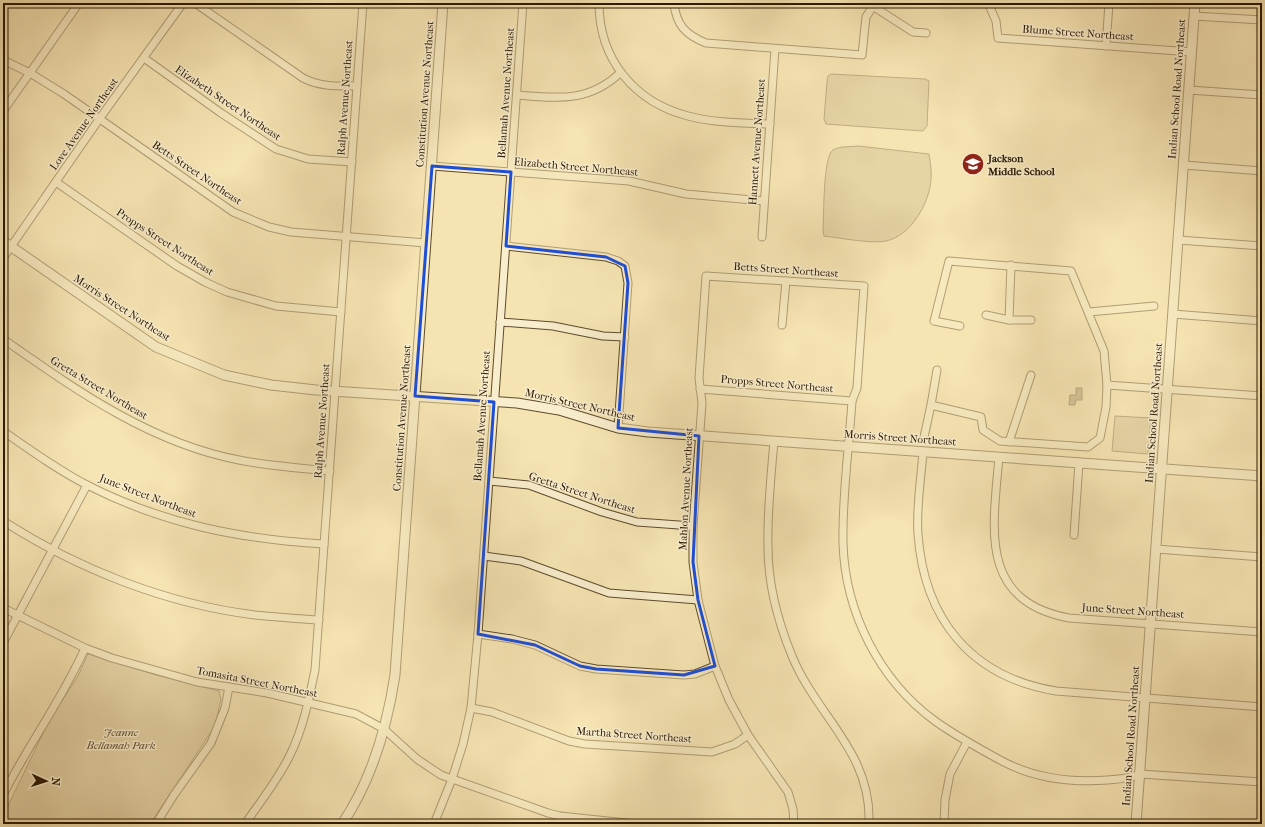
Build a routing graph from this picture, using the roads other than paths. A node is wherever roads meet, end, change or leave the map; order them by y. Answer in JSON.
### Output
{"nodes":[{"id":1,"x":79,"y":3,"type":"edge"},
{"id":2,"x":183,"y":3,"type":"edge"},
{"id":3,"x":195,"y":3,"type":"edge"},
{"id":4,"x":363,"y":3,"type":"edge"},
{"id":5,"x":443,"y":3,"type":"edge"},
{"id":6,"x":523,"y":3,"type":"edge"},
{"id":7,"x":599,"y":3,"type":"edge"},
{"id":8,"x":674,"y":3,"type":"edge"},
{"id":9,"x":988,"y":3,"type":"edge"},
{"id":10,"x":1109,"y":3,"type":"edge"},
{"id":11,"x":1195,"y":3,"type":"edge"},
{"id":12,"x":872,"y":4,"type":"edge"},
{"id":13,"x":1194,"y":16,"type":"junction"},
{"id":14,"x":1262,"y":20,"type":"edge"},
{"id":15,"x":926,"y":33,"type":"dead end"},
{"id":16,"x":1106,"y":46,"type":"junction"},
{"id":17,"x":775,"y":49,"type":"junction"},
{"id":18,"x":1192,"y":52,"type":"junction"},
{"id":19,"x":144,"y":58,"type":"junction"},
{"id":20,"x":3,"y":60,"type":"edge"},
{"id":21,"x":30,"y":73,"type":"junction"},
{"id":22,"x":620,"y":73,"type":"junction"},
{"id":23,"x":357,"y":86,"type":"junction"},
{"id":24,"x":1189,"y":90,"type":"junction"},
{"id":25,"x":517,"y":95,"type":"junction"},
{"id":26,"x":1262,"y":95,"type":"edge"},
{"id":27,"x":3,"y":111,"type":"edge"},
{"id":28,"x":100,"y":118,"type":"junction"},
{"id":29,"x":770,"y":124,"type":"junction"},
{"id":30,"x":352,"y":162,"type":"junction"},
{"id":31,"x":1184,"y":165,"type":"junction"},
{"id":32,"x":432,"y":166,"type":"junction"},
{"id":33,"x":1262,"y":171,"type":"edge"},
{"id":34,"x":511,"y":172,"type":"junction"},
{"id":35,"x":56,"y":182,"type":"junction"},
{"id":36,"x":764,"y":201,"type":"junction"},
{"id":37,"x":347,"y":237,"type":"junction"},
{"id":38,"x":762,"y":237,"type":"dead end"},
{"id":39,"x":1178,"y":240,"type":"junction"},
{"id":40,"x":3,"y":241,"type":"edge"},
{"id":41,"x":426,"y":243,"type":"junction"},
{"id":42,"x":506,"y":246,"type":"junction"},
{"id":43,"x":1262,"y":246,"type":"edge"},
{"id":44,"x":11,"y":247,"type":"junction"},
{"id":45,"x":3,"y":258,"type":"edge"},
{"id":46,"x":1011,"y":265,"type":"junction"},
{"id":47,"x":706,"y":276,"type":"joint"},
{"id":48,"x":786,"y":281,"type":"junction"},
{"id":49,"x":1154,"y":306,"type":"dead end"},
{"id":50,"x":341,"y":312,"type":"junction"},
{"id":51,"x":1088,"y":312,"type":"junction"},
{"id":52,"x":1173,"y":314,"type":"junction"},
{"id":53,"x":986,"y":315,"type":"dead end"},
{"id":54,"x":1009,"y":320,"type":"junction"},
{"id":55,"x":1031,"y":320,"type":"dead end"},
{"id":56,"x":1262,"y":320,"type":"edge"},
{"id":57,"x":500,"y":322,"type":"junction"},
{"id":58,"x":782,"y":325,"type":"dead end"},
{"id":59,"x":960,"y":326,"type":"dead end"},
{"id":60,"x":624,"y":337,"type":"junction"},
{"id":61,"x":3,"y":339,"type":"edge"},
{"id":62,"x":937,"y":370,"type":"dead end"},
{"id":63,"x":1031,"y":375,"type":"dead end"},
{"id":64,"x":1107,"y":385,"type":"junction"},
{"id":65,"x":700,"y":389,"type":"junction"},
{"id":66,"x":1167,"y":389,"type":"junction"},
{"id":67,"x":335,"y":392,"type":"junction"},
{"id":68,"x":415,"y":396,"type":"junction"},
{"id":69,"x":1262,"y":396,"type":"edge"},
{"id":70,"x":852,"y":401,"type":"junction"},
{"id":71,"x":494,"y":402,"type":"junction"},
{"id":72,"x":931,"y":405,"type":"junction"},
{"id":73,"x":618,"y":428,"type":"junction"},
{"id":74,"x":3,"y":431,"type":"edge"},
{"id":75,"x":699,"y":436,"type":"junction"},
{"id":76,"x":924,"y":437,"type":"dead end"},
{"id":77,"x":774,"y":441,"type":"junction"},
{"id":78,"x":1009,"y":442,"type":"junction"},
{"id":79,"x":849,"y":447,"type":"junction"},
{"id":80,"x":923,"y":452,"type":"junction"},
{"id":81,"x":998,"y":457,"type":"junction"},
{"id":82,"x":1079,"y":463,"type":"junction"},
{"id":83,"x":1162,"y":469,"type":"junction"},
{"id":84,"x":330,"y":470,"type":"junction"},
{"id":85,"x":1262,"y":476,"type":"edge"},
{"id":86,"x":489,"y":481,"type":"junction"},
{"id":87,"x":87,"y":485,"type":"junction"},
{"id":88,"x":3,"y":521,"type":"edge"},
{"id":89,"x":693,"y":526,"type":"junction"},
{"id":90,"x":1074,"y":536,"type":"dead end"},
{"id":91,"x":324,"y":544,"type":"junction"},
{"id":92,"x":1156,"y":549,"type":"junction"},
{"id":93,"x":54,"y":550,"type":"junction"},
{"id":94,"x":484,"y":556,"type":"junction"},
{"id":95,"x":1262,"y":557,"type":"edge"},
{"id":96,"x":698,"y":600,"type":"junction"},
{"id":97,"x":3,"y":608,"type":"edge"},
{"id":98,"x":17,"y":617,"type":"junction"},
{"id":99,"x":319,"y":620,"type":"junction"},
{"id":100,"x":1151,"y":623,"type":"junction"},
{"id":101,"x":1262,"y":632,"type":"edge"},
{"id":102,"x":478,"y":634,"type":"junction"},
{"id":103,"x":3,"y":643,"type":"edge"},
{"id":104,"x":85,"y":648,"type":"junction"},
{"id":105,"x":715,"y":666,"type":"junction"},
{"id":106,"x":229,"y":687,"type":"junction"},
{"id":107,"x":1145,"y":698,"type":"junction"},
{"id":108,"x":308,"y":702,"type":"junction"},
{"id":109,"x":1262,"y":707,"type":"edge"},
{"id":110,"x":471,"y":708,"type":"junction"},
{"id":111,"x":384,"y":729,"type":"junction"},
{"id":112,"x":748,"y":735,"type":"junction"},
{"id":113,"x":967,"y":742,"type":"junction"},
{"id":114,"x":1140,"y":774,"type":"junction"},
{"id":115,"x":452,"y":779,"type":"junction"},
{"id":116,"x":1262,"y":782,"type":"edge"},
{"id":117,"x":3,"y":795,"type":"edge"},
{"id":118,"x":156,"y":824,"type":"edge"},
{"id":119,"x":245,"y":824,"type":"edge"},
{"id":120,"x":342,"y":824,"type":"edge"},
{"id":121,"x":434,"y":824,"type":"edge"},
{"id":122,"x":635,"y":824,"type":"edge"},
{"id":123,"x":794,"y":824,"type":"edge"},
{"id":124,"x":870,"y":824,"type":"edge"},
{"id":125,"x":944,"y":824,"type":"edge"},
{"id":126,"x":1136,"y":824,"type":"edge"}],
"edges":[{"from":1,"to":21,"type":"street"},
{"from":2,"to":19,"type":"street","name":"Love Avenue Northeast"},
{"from":3,"to":23,"type":"street"},
{"from":4,"to":23,"type":"street","name":"Ralph Avenue Northeast"},
{"from":5,"to":32,"type":"street","name":"Constitution Avenue Northeast"},
{"from":6,"to":25,"type":"street","name":"Bellamah Avenue Northeast"},
{"from":7,"to":22,"type":"street"},
{"from":8,"to":17,"type":"street"},
{"from":9,"to":16,"type":"street","name":"Blume Street Northeast"},
{"from":10,"to":16,"type":"street"},
{"from":11,"to":13,"type":"street","name":"Indian School Road Northeast"},
{"from":12,"to":15,"type":"street"},
{"from":12,"to":17,"type":"street"},
{"from":13,"to":14,"type":"street"},
{"from":13,"to":18,"type":"street","name":"Indian School Road Northeast"},
{"from":16,"to":18,"type":"street","name":"Blume Street Northeast"},
{"from":17,"to":29,"type":"street","name":"Hannett Avenue Northeast"},
{"from":18,"to":24,"type":"street","name":"Indian School Road Northeast"},
{"from":19,"to":28,"type":"street","name":"Love Avenue Northeast"},
{"from":19,"to":30,"type":"street","name":"Elizabeth Street Northeast"},
{"from":20,"to":21,"type":"street","name":"Betts Street Northeast"},
{"from":21,"to":27,"type":"street"},
{"from":21,"to":28,"type":"street","name":"Betts Street Northeast"},
{"from":22,"to":25,"type":"street"},
{"from":22,"to":29,"type":"street"},
{"from":23,"to":30,"type":"street","name":"Ralph Avenue Northeast"},
{"from":24,"to":26,"type":"street"},
{"from":24,"to":31,"type":"street","name":"Indian School Road Northeast"},
{"from":25,"to":34,"type":"street","name":"Bellamah Avenue Northeast"},
{"from":28,"to":35,"type":"street","name":"Love Avenue Northeast"},
{"from":28,"to":37,"type":"street","name":"Betts Street Northeast"},
{"from":29,"to":36,"type":"street","name":"Hannett Avenue Northeast"},
{"from":30,"to":37,"type":"street","name":"Ralph Avenue Northeast"},
{"from":31,"to":33,"type":"street"},
{"from":31,"to":39,"type":"street","name":"Indian School Road Northeast"},
{"from":32,"to":34,"type":"street","name":"Elizabeth Street Northeast"},
{"from":32,"to":41,"type":"street","name":"Constitution Avenue Northeast"},
{"from":34,"to":36,"type":"street","name":"Elizabeth Street Northeast"},
{"from":34,"to":42,"type":"street","name":"Bellamah Avenue Northeast"},
{"from":35,"to":44,"type":"street","name":"Love Avenue Northeast"},
{"from":35,"to":50,"type":"street","name":"Propps Street Northeast"},
{"from":36,"to":38,"type":"street","name":"Hannett Avenue Northeast"},
{"from":37,"to":41,"type":"street","name":"Betts Street Northeast"},
{"from":37,"to":50,"type":"street","name":"Ralph Avenue Northeast"},
{"from":39,"to":43,"type":"street"},
{"from":39,"to":52,"type":"street","name":"Indian School Road Northeast"},
{"from":40,"to":44,"type":"street","name":"Morris Street Northeast"},
{"from":41,"to":68,"type":"street","name":"Constitution Avenue Northeast"},
{"from":42,"to":57,"type":"street","name":"Bellamah Avenue Northeast"},
{"from":42,"to":60,"type":"street"},
{"from":44,"to":45,"type":"street","name":"Love Avenue Northeast"},
{"from":44,"to":67,"type":"street","name":"Morris Street Northeast"},
{"from":46,"to":51,"type":"street"},
{"from":46,"to":54,"type":"street"},
{"from":46,"to":59,"type":"street"},
{"from":47,"to":48,"type":"street","name":"Betts Street Northeast"},
{"from":47,"to":65,"type":"street","name":"Mahlon Avenue Northeast"},
{"from":48,"to":58,"type":"street"},
{"from":48,"to":70,"type":"street","name":"Betts Street Northeast"},
{"from":49,"to":51,"type":"street"},
{"from":50,"to":67,"type":"street","name":"Ralph Avenue Northeast"},
{"from":51,"to":64,"type":"street"},
{"from":52,"to":56,"type":"street"},
{"from":52,"to":66,"type":"street","name":"Indian School Road Northeast"},
{"from":53,"to":54,"type":"street"},
{"from":54,"to":55,"type":"street"},
{"from":57,"to":60,"type":"street"},
{"from":57,"to":71,"type":"street","name":"Bellamah Avenue Northeast"},
{"from":60,"to":73,"type":"street"},
{"from":61,"to":84,"type":"street","name":"Gretta Street Northeast"},
{"from":62,"to":72,"type":"street"},
{"from":63,"to":78,"type":"street"},
{"from":64,"to":66,"type":"street"},
{"from":64,"to":78,"type":"street"},
{"from":65,"to":70,"type":"street","name":"Propps Street Northeast"},
{"from":65,"to":75,"type":"street","name":"Mahlon Avenue Northeast"},
{"from":66,"to":69,"type":"street"},
{"from":66,"to":83,"type":"street","name":"Indian School Road Northeast"},
{"from":67,"to":68,"type":"street","name":"Morris Street Northeast"},
{"from":67,"to":84,"type":"street","name":"Ralph Avenue Northeast"},
{"from":68,"to":71,"type":"street","name":"Morris Street Northeast"},
{"from":68,"to":111,"type":"street","name":"Constitution Avenue Northeast"},
{"from":70,"to":79,"type":"street"},
{"from":71,"to":73,"type":"street","name":"Morris Street Northeast"},
{"from":71,"to":86,"type":"street","name":"Bellamah Avenue Northeast"},
{"from":72,"to":76,"type":"street"},
{"from":72,"to":78,"type":"street"},
{"from":73,"to":75,"type":"street","name":"Morris Street Northeast"},
{"from":74,"to":87,"type":"street","name":"June Street Northeast"},
{"from":75,"to":77,"type":"street","name":"Morris Street Northeast"},
{"from":75,"to":89,"type":"street","name":"Mahlon Avenue Northeast"},
{"from":77,"to":79,"type":"street","name":"Morris Street Northeast"},
{"from":77,"to":124,"type":"street"},
{"from":79,"to":80,"type":"street","name":"Morris Street Northeast"},
{"from":79,"to":113,"type":"street"},
{"from":80,"to":81,"type":"street","name":"Morris Street Northeast"},
{"from":80,"to":107,"type":"street"},
{"from":81,"to":82,"type":"street","name":"Morris Street Northeast"},
{"from":81,"to":100,"type":"street","name":"June Street Northeast"},
{"from":82,"to":83,"type":"street","name":"Morris Street Northeast"},
{"from":82,"to":90,"type":"street"},
{"from":83,"to":85,"type":"street","name":"Morris Street Northeast"},
{"from":83,"to":92,"type":"street","name":"Indian School Road Northeast"},
{"from":84,"to":91,"type":"street","name":"Ralph Avenue Northeast"},
{"from":86,"to":89,"type":"street","name":"Gretta Street Northeast"},
{"from":86,"to":94,"type":"street","name":"Bellamah Avenue Northeast"},
{"from":87,"to":91,"type":"street","name":"June Street Northeast"},
{"from":87,"to":93,"type":"street"},
{"from":88,"to":93,"type":"street"},
{"from":89,"to":96,"type":"street","name":"Mahlon Avenue Northeast"},
{"from":91,"to":99,"type":"street","name":"Ralph Avenue Northeast"},
{"from":92,"to":95,"type":"street"},
{"from":92,"to":100,"type":"street","name":"Indian School Road Northeast"},
{"from":93,"to":98,"type":"street"},
{"from":93,"to":99,"type":"street"},
{"from":94,"to":96,"type":"street"},
{"from":94,"to":102,"type":"street","name":"Bellamah Avenue Northeast"},
{"from":96,"to":105,"type":"street","name":"Mahlon Avenue Northeast"},
{"from":97,"to":98,"type":"street","name":"Tomasita Street Northeast"},
{"from":98,"to":103,"type":"street"},
{"from":98,"to":104,"type":"street","name":"Tomasita Street Northeast"},
{"from":99,"to":108,"type":"street","name":"Ralph Avenue Northeast"},
{"from":100,"to":101,"type":"street","name":"June Street Northeast"},
{"from":100,"to":107,"type":"street","name":"Indian School Road Northeast"},
{"from":102,"to":105,"type":"street"},
{"from":102,"to":110,"type":"street","name":"Bellamah Avenue Northeast"},
{"from":104,"to":106,"type":"street","name":"Tomasita Street Northeast"},
{"from":104,"to":117,"type":"street"},
{"from":105,"to":112,"type":"street","name":"Mahlon Avenue Northeast"},
{"from":106,"to":108,"type":"street","name":"Tomasita Street Northeast"},
{"from":106,"to":118,"type":"street"},
{"from":107,"to":109,"type":"street"},
{"from":107,"to":114,"type":"street","name":"Indian School Road Northeast"},
{"from":108,"to":111,"type":"street","name":"Tomasita Street Northeast"},
{"from":108,"to":119,"type":"street","name":"Ralph Avenue Northeast"},
{"from":110,"to":112,"type":"street","name":"Martha Street Northeast"},
{"from":110,"to":115,"type":"street","name":"Bellamah Avenue Northeast"},
{"from":111,"to":115,"type":"street","name":"Tomasita Street Northeast"},
{"from":111,"to":120,"type":"street","name":"Constitution Avenue Northeast"},
{"from":112,"to":123,"type":"street","name":"Mahlon Avenue Northeast"},
{"from":113,"to":114,"type":"street"},
{"from":113,"to":125,"type":"street"},
{"from":114,"to":116,"type":"street"},
{"from":114,"to":126,"type":"street","name":"Indian School Road Northeast"},
{"from":115,"to":121,"type":"street","name":"Bellamah Avenue Northeast"},
{"from":115,"to":122,"type":"street","name":"Tomasita Street Northeast"}]}
